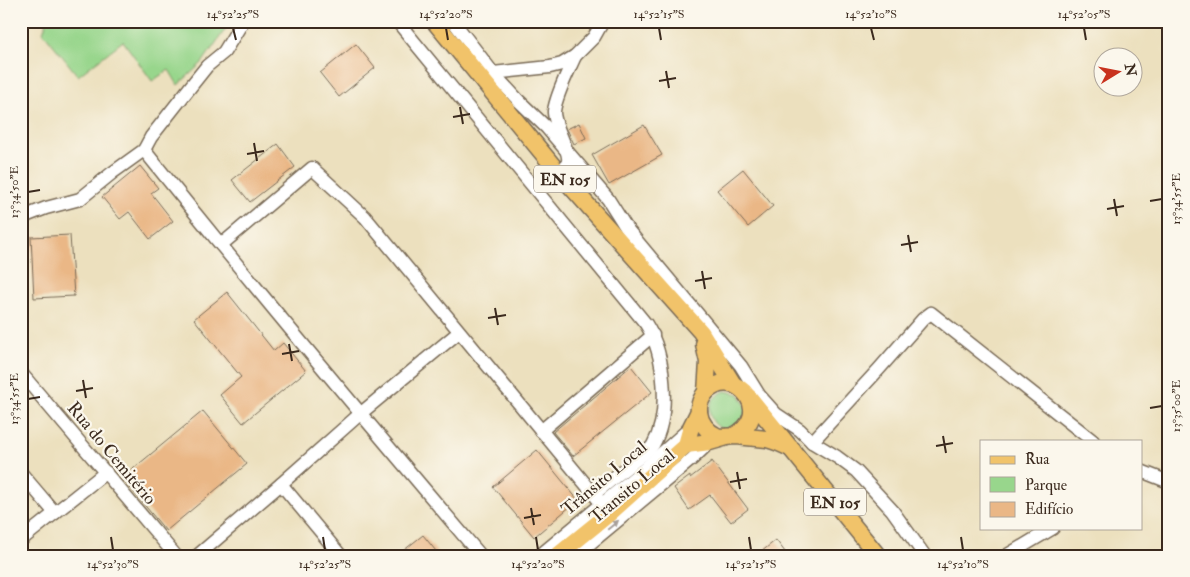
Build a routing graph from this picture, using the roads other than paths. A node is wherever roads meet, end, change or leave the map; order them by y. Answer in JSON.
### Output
{"nodes":[{"id":1,"x":243,"y":21,"type":"edge"},
{"id":2,"x":397,"y":21,"type":"edge"},
{"id":3,"x":434,"y":21,"type":"edge"},
{"id":4,"x":453,"y":21,"type":"edge"},
{"id":5,"x":603,"y":21,"type":"edge"},
{"id":6,"x":575,"y":56,"type":"junction"},
{"id":7,"x":487,"y":76,"type":"junction"},
{"id":8,"x":144,"y":150,"type":"junction"},
{"id":9,"x":567,"y":153,"type":"junction"},
{"id":10,"x":558,"y":172,"type":"junction"},
{"id":11,"x":21,"y":219,"type":"edge"},
{"id":12,"x":221,"y":245,"type":"junction"},
{"id":13,"x":459,"y":332,"type":"junction"},
{"id":14,"x":701,"y":332,"type":"junction"},
{"id":15,"x":653,"y":335,"type":"junction"},
{"id":16,"x":21,"y":373,"type":"edge"},
{"id":17,"x":733,"y":384,"type":"junction"},
{"id":18,"x":706,"y":392,"type":"junction"},
{"id":19,"x":748,"y":395,"type":"junction"},
{"id":20,"x":699,"y":411,"type":"junction"},
{"id":21,"x":360,"y":414,"type":"junction"},
{"id":22,"x":691,"y":427,"type":"junction"},
{"id":23,"x":541,"y":431,"type":"junction"},
{"id":24,"x":730,"y":437,"type":"junction"},
{"id":25,"x":1091,"y":440,"type":"edge"},
{"id":26,"x":710,"y":442,"type":"junction"},
{"id":27,"x":812,"y":442,"type":"junction"},
{"id":28,"x":686,"y":444,"type":"junction"},
{"id":29,"x":792,"y":449,"type":"junction"},
{"id":30,"x":1142,"y":471,"type":"edge"},
{"id":31,"x":106,"y":472,"type":"junction"},
{"id":32,"x":21,"y":473,"type":"edge"},
{"id":33,"x":1169,"y":482,"type":"edge"},
{"id":34,"x":281,"y":484,"type":"junction"},
{"id":35,"x":598,"y":499,"type":"junction"},
{"id":36,"x":54,"y":513,"type":"junction"},
{"id":37,"x":1049,"y":530,"type":"edge"},
{"id":38,"x":21,"y":540,"type":"edge"},
{"id":39,"x":176,"y":556,"type":"edge"},
{"id":40,"x":197,"y":556,"type":"edge"},
{"id":41,"x":341,"y":556,"type":"edge"},
{"id":42,"x":481,"y":556,"type":"edge"},
{"id":43,"x":539,"y":556,"type":"edge"},
{"id":44,"x":557,"y":556,"type":"edge"},
{"id":45,"x":575,"y":556,"type":"edge"},
{"id":46,"x":878,"y":556,"type":"edge"},
{"id":47,"x":925,"y":556,"type":"edge"},
{"id":48,"x":1006,"y":556,"type":"edge"}],
"edges":[{"from":1,"to":8,"type":"street"},
{"from":2,"to":15,"type":"street"},
{"from":3,"to":7,"type":"main road","number":"EN 105"},
{"from":4,"to":7,"type":"street"},
{"from":5,"to":6,"type":"street"},
{"from":6,"to":7,"type":"street"},
{"from":6,"to":9,"type":"street"},
{"from":7,"to":9,"type":"street"},
{"from":7,"to":10,"type":"main road","number":"EN 105"},
{"from":8,"to":11,"type":"street"},
{"from":8,"to":12,"type":"street"},
{"from":9,"to":10,"type":"street"},
{"from":9,"to":27,"type":"street"},
{"from":10,"to":14,"type":"main road","number":"EN 105"},
{"from":12,"to":13,"type":"street"},
{"from":12,"to":21,"type":"street"},
{"from":13,"to":21,"type":"street"},
{"from":13,"to":23,"type":"street"},
{"from":14,"to":17,"type":"main road","number":"EN 105"},
{"from":14,"to":18,"type":"main road"},
{"from":15,"to":23,"type":"street"},
{"from":15,"to":35,"type":"street"},
{"from":16,"to":31,"type":"street","name":"Rua do Cemitério"},
{"from":17,"to":18,"type":"main road"},
{"from":17,"to":19,"type":"main road"},
{"from":18,"to":20,"type":"main road"},
{"from":19,"to":24,"type":"main road"},
{"from":19,"to":29,"type":"main road","number":"EN 105"},
{"from":20,"to":22,"type":"main road"},
{"from":20,"to":24,"type":"main road"},
{"from":21,"to":34,"type":"street"},
{"from":21,"to":42,"type":"street"},
{"from":22,"to":28,"type":"main road"},
{"from":22,"to":35,"type":"street","name":"Trânsito Local"},
{"from":23,"to":35,"type":"street"},
{"from":24,"to":26,"type":"main road"},
{"from":24,"to":29,"type":"main road"},
{"from":25,"to":27,"type":"street"},
{"from":26,"to":28,"type":"main road"},
{"from":45,"to":26,"type":"street","name":"Transito Local","one_way":true},
{"from":27,"to":47,"type":"street"},
{"from":28,"to":44,"type":"main road"},
{"from":29,"to":46,"type":"main road","number":"EN 105"},
{"from":30,"to":33,"type":"street"},
{"from":31,"to":36,"type":"street"},
{"from":31,"to":39,"type":"street","name":"Rua do Cemitério"},
{"from":32,"to":36,"type":"street"},
{"from":34,"to":40,"type":"street"},
{"from":34,"to":41,"type":"street"},
{"from":35,"to":43,"type":"street","name":"Trânsito Local"},
{"from":36,"to":38,"type":"street"},
{"from":37,"to":48,"type":"street"}]}
